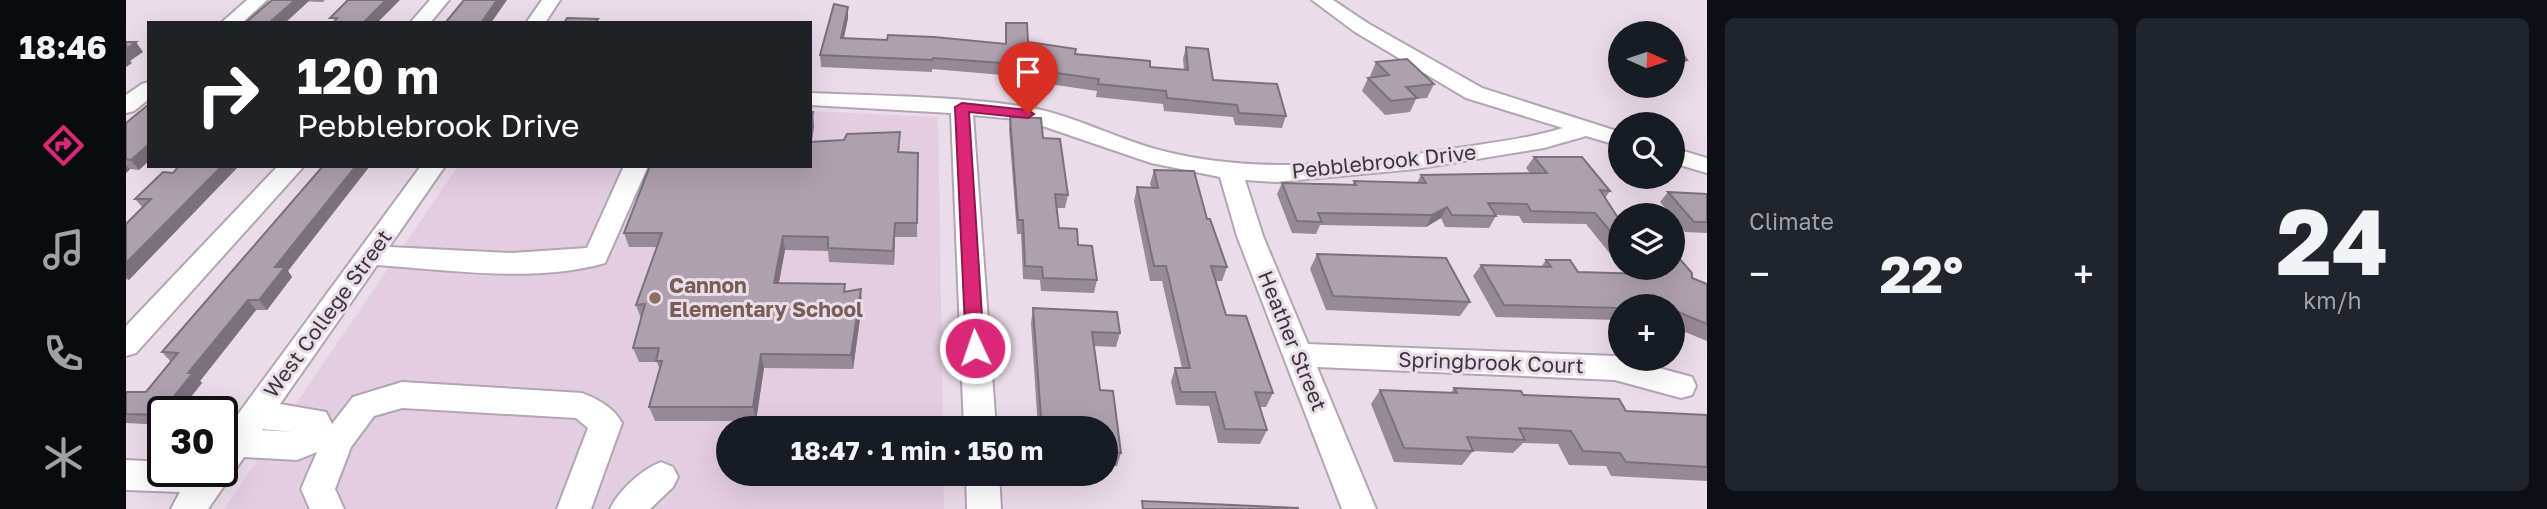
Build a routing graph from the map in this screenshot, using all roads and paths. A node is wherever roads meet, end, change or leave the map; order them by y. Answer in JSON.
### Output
{"nodes":[{"id":1,"x":258,"y":0,"type":"edge"},
{"id":2,"x":440,"y":0,"type":"edge"},
{"id":3,"x":551,"y":0,"type":"edge"},
{"id":4,"x":1321,"y":0,"type":"edge"},
{"id":5,"x":232,"y":21,"type":"edge"},
{"id":6,"x":421,"y":21,"type":"edge"},
{"id":7,"x":536,"y":21,"type":"edge"},
{"id":8,"x":147,"y":90,"type":"edge"},
{"id":9,"x":812,"y":99,"type":"edge"},
{"id":10,"x":126,"y":106,"type":"edge"},
{"id":11,"x":962,"y":107,"type":"junction"},
{"id":12,"x":1587,"y":128,"type":"junction"},
{"id":13,"x":1608,"y":135,"type":"edge"},
{"id":14,"x":1685,"y":159,"type":"edge"},
{"id":15,"x":1707,"y":166,"type":"edge"},
{"id":16,"x":290,"y":168,"type":"edge"},
{"id":17,"x":432,"y":168,"type":"edge"},
{"id":18,"x":635,"y":168,"type":"edge"},
{"id":19,"x":1230,"y":171,"type":"junction"},
{"id":20,"x":370,"y":255,"type":"junction"},
{"id":21,"x":126,"y":345,"type":"edge"},
{"id":22,"x":1298,"y":355,"type":"junction"},
{"id":23,"x":1681,"y":386,"type":"dead end"},
{"id":24,"x":256,"y":415,"type":"junction"},
{"id":25,"x":978,"y":416,"type":"edge"},
{"id":26,"x":329,"y":438,"type":"junction"},
{"id":27,"x":238,"y":440,"type":"edge"},
{"id":28,"x":238,"y":460,"type":"edge"},
{"id":29,"x":147,"y":473,"type":"edge"},
{"id":30,"x":126,"y":475,"type":"edge"},
{"id":31,"x":661,"y":477,"type":"dead end"},
{"id":32,"x":983,"y":486,"type":"edge"},
{"id":33,"x":204,"y":487,"type":"edge"},
{"id":34,"x":188,"y":509,"type":"edge"},
{"id":35,"x":327,"y":509,"type":"edge"},
{"id":36,"x":574,"y":509,"type":"edge"},
{"id":37,"x":627,"y":509,"type":"edge"},
{"id":38,"x":984,"y":509,"type":"edge"},
{"id":39,"x":1359,"y":509,"type":"edge"}],
"edges":[{"from":1,"to":5,"type":"street"},
{"from":2,"to":6,"type":"street"},
{"from":3,"to":7,"type":"street"},
{"from":4,"to":12,"type":"street"},
{"from":8,"to":10,"type":"street"},
{"from":9,"to":11,"type":"street","name":"Pebblebrook Drive"},
{"from":11,"to":19,"type":"street","name":"Pebblebrook Drive"},
{"from":11,"to":25,"type":"street"},
{"from":12,"to":13,"type":"street"},
{"from":12,"to":19,"type":"street","name":"Pebblebrook Drive"},
{"from":14,"to":15,"type":"street"},
{"from":16,"to":21,"type":"street"},
{"from":17,"to":20,"type":"street","name":"West College Street"},
{"from":18,"to":20,"type":"street"},
{"from":19,"to":22,"type":"street","name":"Heather Street"},
{"from":20,"to":24,"type":"street","name":"West College Street"},
{"from":22,"to":23,"type":"street","name":"Springbrook Court"},
{"from":22,"to":39,"type":"street","name":"Heather Street"},
{"from":24,"to":26,"type":"street"},
{"from":24,"to":27,"type":"street","name":"West College Street"},
{"from":26,"to":28,"type":"street"},
{"from":26,"to":35,"type":"street"},
{"from":26,"to":36,"type":"street"},
{"from":29,"to":30,"type":"street"},
{"from":31,"to":37,"type":"street"},
{"from":32,"to":38,"type":"street"},
{"from":33,"to":34,"type":"street","name":"West College Street"}]}
